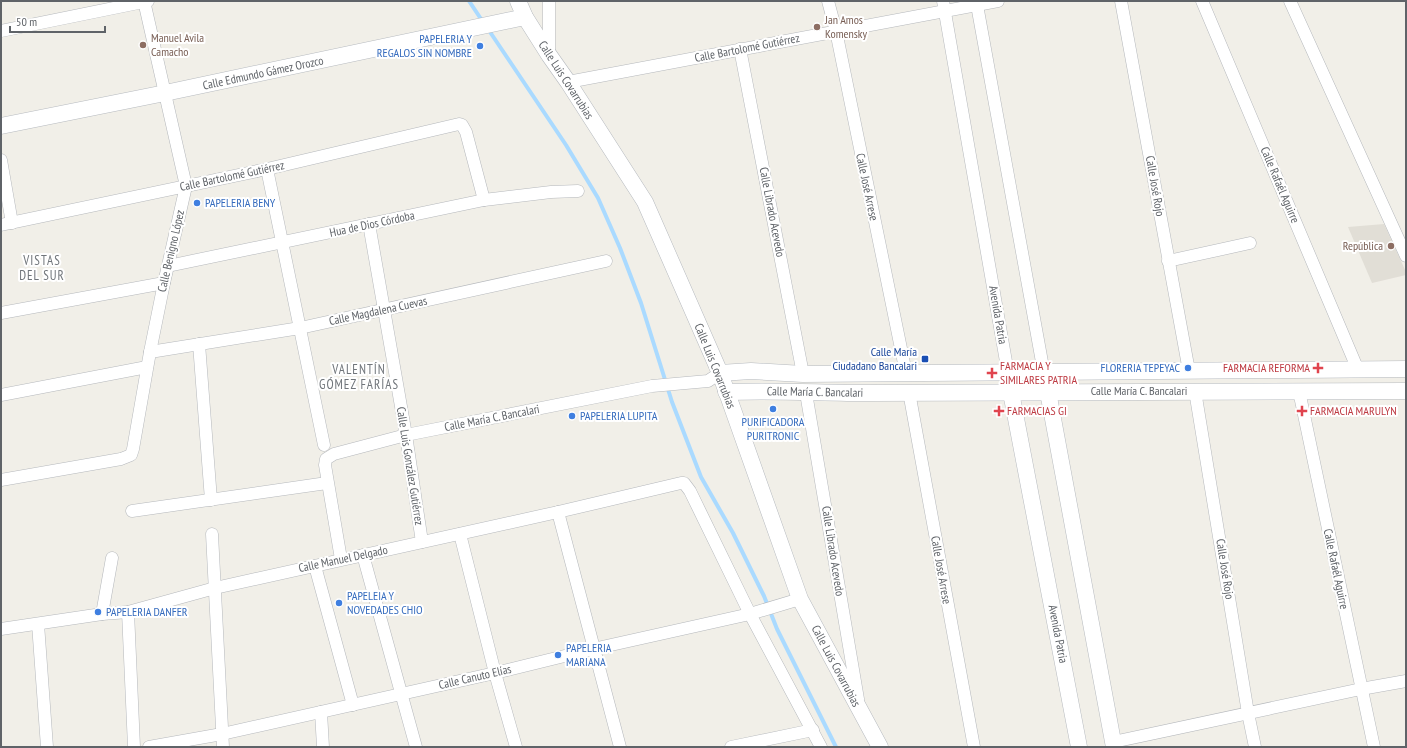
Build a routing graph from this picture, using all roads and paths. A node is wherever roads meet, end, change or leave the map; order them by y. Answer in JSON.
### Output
{"nodes":[{"id":1,"x":146,"y":1,"type":"edge"},
{"id":2,"x":518,"y":1,"type":"edge"},
{"id":3,"x":548,"y":1,"type":"edge"},
{"id":4,"x":828,"y":1,"type":"edge"},
{"id":5,"x":998,"y":1,"type":"edge"},
{"id":6,"x":1121,"y":1,"type":"edge"},
{"id":7,"x":1202,"y":1,"type":"edge"},
{"id":8,"x":1290,"y":1,"type":"edge"},
{"id":9,"x":977,"y":5,"type":"junction"},
{"id":10,"x":944,"y":6,"type":"edge"},
{"id":11,"x":525,"y":17,"type":"junction"},
{"id":12,"x":1,"y":31,"type":"edge"},
{"id":13,"x":836,"y":31,"type":"junction"},
{"id":14,"x":740,"y":49,"type":"junction"},
{"id":15,"x":548,"y":55,"type":"junction"},
{"id":16,"x":568,"y":82,"type":"junction"},
{"id":17,"x":165,"y":93,"type":"junction"},
{"id":18,"x":1,"y":126,"type":"edge"},
{"id":19,"x":1,"y":160,"type":"edge"},
{"id":20,"x":267,"y":169,"type":"junction"},
{"id":21,"x":186,"y":186,"type":"junction"},
{"id":22,"x":578,"y":191,"type":"dead end"},
{"id":23,"x":484,"y":200,"type":"junction"},
{"id":24,"x":7,"y":224,"type":"edge"},
{"id":25,"x":369,"y":224,"type":"junction"},
{"id":26,"x":282,"y":242,"type":"junction"},
{"id":27,"x":1250,"y":243,"type":"dead end"},
{"id":28,"x":1406,"y":256,"type":"edge"},
{"id":29,"x":606,"y":261,"type":"dead end"},
{"id":30,"x":1168,"y":261,"type":"junction"},
{"id":31,"x":168,"y":266,"type":"junction"},
{"id":32,"x":164,"y":282,"type":"junction"},
{"id":33,"x":384,"y":310,"type":"junction"},
{"id":34,"x":1,"y":313,"type":"edge"},
{"id":35,"x":300,"y":328,"type":"junction"},
{"id":36,"x":199,"y":344,"type":"junction"},
{"id":37,"x":150,"y":352,"type":"junction"},
{"id":38,"x":147,"y":367,"type":"junction"},
{"id":39,"x":1406,"y":369,"type":"edge"},
{"id":40,"x":1358,"y":370,"type":"junction"},
{"id":41,"x":1189,"y":371,"type":"junction"},
{"id":42,"x":906,"y":373,"type":"junction"},
{"id":43,"x":1008,"y":373,"type":"junction"},
{"id":44,"x":1044,"y":373,"type":"junction"},
{"id":45,"x":803,"y":374,"type":"junction"},
{"id":46,"x":709,"y":379,"type":"junction"},
{"id":47,"x":1196,"y":391,"type":"junction"},
{"id":48,"x":1299,"y":391,"type":"junction"},
{"id":49,"x":1406,"y":391,"type":"edge"},
{"id":50,"x":726,"y":392,"type":"junction"},
{"id":51,"x":909,"y":392,"type":"junction"},
{"id":52,"x":1011,"y":392,"type":"junction"},
{"id":53,"x":1047,"y":392,"type":"junction"},
{"id":54,"x":806,"y":393,"type":"junction"},
{"id":55,"x":1,"y":395,"type":"edge"},
{"id":56,"x":406,"y":435,"type":"junction"},
{"id":57,"x":324,"y":445,"type":"dead end"},
{"id":58,"x":1,"y":480,"type":"edge"},
{"id":59,"x":327,"y":483,"type":"junction"},
{"id":60,"x":211,"y":500,"type":"junction"},
{"id":61,"x":132,"y":511,"type":"dead end"},
{"id":62,"x":558,"y":512,"type":"junction"},
{"id":63,"x":212,"y":534,"type":"dead end"},
{"id":64,"x":460,"y":534,"type":"junction"},
{"id":65,"x":422,"y":542,"type":"junction"},
{"id":66,"x":363,"y":555,"type":"junction"},
{"id":67,"x":112,"y":558,"type":"dead end"},
{"id":68,"x":341,"y":559,"type":"junction"},
{"id":69,"x":315,"y":566,"type":"junction"},
{"id":70,"x":215,"y":588,"type":"junction"},
{"id":71,"x":793,"y":602,"type":"junction"},
{"id":72,"x":128,"y":612,"type":"junction"},
{"id":73,"x":752,"y":613,"type":"junction"},
{"id":74,"x":102,"y":614,"type":"junction"},
{"id":75,"x":38,"y":624,"type":"junction"},
{"id":76,"x":1,"y":629,"type":"edge"},
{"id":77,"x":593,"y":648,"type":"junction"},
{"id":78,"x":495,"y":673,"type":"junction"},
{"id":79,"x":1406,"y":681,"type":"edge"},
{"id":80,"x":1361,"y":689,"type":"junction"},
{"id":81,"x":401,"y":694,"type":"junction"},
{"id":82,"x":353,"y":705,"type":"junction"},
{"id":83,"x":859,"y":710,"type":"junction"},
{"id":84,"x":321,"y":712,"type":"junction"},
{"id":85,"x":1248,"y":713,"type":"junction"},
{"id":86,"x":813,"y":730,"type":"junction"},
{"id":87,"x":222,"y":734,"type":"junction"},
{"id":88,"x":1114,"y":745,"type":"edge"},
{"id":89,"x":47,"y":747,"type":"edge"},
{"id":90,"x":134,"y":747,"type":"edge"},
{"id":91,"x":149,"y":747,"type":"edge"},
{"id":92,"x":223,"y":747,"type":"edge"},
{"id":93,"x":323,"y":747,"type":"edge"},
{"id":94,"x":416,"y":747,"type":"edge"},
{"id":95,"x":516,"y":747,"type":"edge"},
{"id":96,"x":620,"y":747,"type":"edge"},
{"id":97,"x":731,"y":747,"type":"edge"},
{"id":98,"x":821,"y":747,"type":"edge"},
{"id":99,"x":880,"y":747,"type":"edge"},
{"id":100,"x":974,"y":747,"type":"edge"},
{"id":101,"x":1079,"y":747,"type":"edge"},
{"id":102,"x":1255,"y":747,"type":"edge"},
{"id":103,"x":1374,"y":747,"type":"edge"}],
"edges":[{"from":1,"to":12,"type":"street"},
{"from":1,"to":17,"type":"street","name":"Calle Benigno López"},
{"from":2,"to":11,"type":"street","name":"Calle Luis Covarrubias"},
{"from":3,"to":15,"type":"street"},
{"from":4,"to":13,"type":"street","name":"Calle José Arrese"},
{"from":5,"to":9,"type":"street","name":"Calle Bartolomé Gutiérrez"},
{"from":6,"to":30,"type":"street","name":"Calle José Rojo"},
{"from":7,"to":40,"type":"street","name":"Calle Rafaél Aguirre"},
{"from":8,"to":28,"type":"street"},
{"from":9,"to":10,"type":"street","name":"Calle Bartolomé Gutiérrez"},
{"from":9,"to":44,"type":"street"},
{"from":10,"to":13,"type":"street","name":"Calle Bartolomé Gutiérrez"},
{"from":10,"to":43,"type":"street","name":"Avenida Patria"},
{"from":11,"to":15,"type":"street","name":"Calle Luis Covarrubias"},
{"from":11,"to":17,"type":"street","name":"Calle Edmundo Gámez Orozco"},
{"from":13,"to":14,"type":"street","name":"Calle Bartolomé Gutiérrez"},
{"from":13,"to":42,"type":"street","name":"Calle José Arrese"},
{"from":14,"to":16,"type":"street","name":"Calle Bartolomé Gutiérrez"},
{"from":14,"to":45,"type":"street","name":"Calle Librado Acevedo"},
{"from":15,"to":16,"type":"street","name":"Calle Luis Covarrubias"},
{"from":16,"to":46,"type":"street","name":"Calle Luis Covarrubias"},
{"from":17,"to":18,"type":"street","name":"Calle Edmundo Gámez Orozco"},
{"from":17,"to":21,"type":"street","name":"Calle Benigno López"},
{"from":19,"to":24,"type":"street"},
{"from":20,"to":21,"type":"street","name":"Calle Bartolomé Gutiérrez"},
{"from":20,"to":23,"type":"street","name":"Calle Bartolomé Gutiérrez"},
{"from":20,"to":26,"type":"street"},
{"from":21,"to":24,"type":"street","name":"Calle Bartolomé Gutiérrez"},
{"from":21,"to":31,"type":"street","name":"Calle Benigno López"},
{"from":22,"to":23,"type":"street","name":"Hua de Dios Córdoba"},
{"from":23,"to":25,"type":"street","name":"Hua de Dios Córdoba"},
{"from":25,"to":26,"type":"street","name":"Hua de Dios Córdoba"},
{"from":25,"to":33,"type":"street","name":"Calle Luis González Gutiérrez"},
{"from":26,"to":31,"type":"street","name":"Hua de Dios Córdoba"},
{"from":26,"to":35,"type":"street"},
{"from":27,"to":30,"type":"street"},
{"from":29,"to":33,"type":"street","name":"Calle Magdalena Cuevas"},
{"from":30,"to":41,"type":"street","name":"Calle José Rojo"},
{"from":31,"to":32,"type":"street","name":"Calle Benigno López"},
{"from":32,"to":34,"type":"street"},
{"from":32,"to":37,"type":"street","name":"Calle Benigno López"},
{"from":33,"to":35,"type":"street","name":"Calle Magdalena Cuevas"},
{"from":33,"to":56,"type":"street","name":"Calle Luis González Gutiérrez"},
{"from":35,"to":36,"type":"street","name":"Calle Magdalena Cuevas"},
{"from":35,"to":57,"type":"street"},
{"from":36,"to":37,"type":"street","name":"Calle Magdalena Cuevas"},
{"from":36,"to":60,"type":"street"},
{"from":37,"to":38,"type":"street","name":"Calle Benigno López"},
{"from":38,"to":55,"type":"street"},
{"from":38,"to":58,"type":"street","name":"Calle Benigno López"},
{"from":39,"to":40,"type":"street","name":"Calle María C. Bancalari"},
{"from":40,"to":41,"type":"street","name":"Calle María C. Bancalari"},
{"from":41,"to":44,"type":"street","name":"Calle María C. Bancalari"},
{"from":42,"to":43,"type":"street","name":"Calle María C. Bancalari"},
{"from":42,"to":45,"type":"street","name":"Calle María C. Bancalari"},
{"from":43,"to":44,"type":"street","name":"Calle María C. Bancalari"},
{"from":43,"to":52,"type":"street","name":"Avenida Patria"},
{"from":44,"to":53,"type":"street"},
{"from":45,"to":46,"type":"street","name":"Calle María C. Bancalari"},
{"from":46,"to":50,"type":"street","name":"Calle Luis Covarrubias"},
{"from":46,"to":56,"type":"street","name":"Calle María C. Bancalari"},
{"from":47,"to":48,"type":"street","name":"Calle María C. Bancalari"},
{"from":47,"to":53,"type":"street","name":"Calle María C. Bancalari"},
{"from":47,"to":85,"type":"street","name":"Calle José Rojo"},
{"from":48,"to":49,"type":"street","name":"Calle María C. Bancalari"},
{"from":48,"to":80,"type":"street","name":"Calle Rafaél Aguirre"},
{"from":50,"to":54,"type":"street","name":"Calle María C. Bancalari"},
{"from":50,"to":71,"type":"street","name":"Calle Luis Covarrubias"},
{"from":51,"to":52,"type":"street","name":"Calle María C. Bancalari"},
{"from":51,"to":54,"type":"street","name":"Calle María C. Bancalari"},
{"from":51,"to":100,"type":"street","name":"Calle José Arrese"},
{"from":52,"to":53,"type":"street","name":"Calle María C. Bancalari"},
{"from":52,"to":101,"type":"street","name":"Avenida Patria"},
{"from":53,"to":88,"type":"street"},
{"from":54,"to":83,"type":"street","name":"Calle Librado Acevedo"},
{"from":56,"to":59,"type":"street","name":"Calle María C. Bancalari"},
{"from":56,"to":65,"type":"street","name":"Calle Luis González Gutiérrez"},
{"from":59,"to":60,"type":"street"},
{"from":59,"to":68,"type":"street"},
{"from":60,"to":61,"type":"street"},
{"from":62,"to":64,"type":"street","name":"Calle Manuel Delgado"},
{"from":62,"to":73,"type":"street","name":"Calle Manuel Delgado"},
{"from":62,"to":77,"type":"street"},
{"from":63,"to":70,"type":"street"},
{"from":64,"to":65,"type":"street","name":"Calle Manuel Delgado"},
{"from":64,"to":78,"type":"street"},
{"from":65,"to":66,"type":"street","name":"Calle Manuel Delgado"},
{"from":66,"to":68,"type":"street","name":"Calle Manuel Delgado"},
{"from":66,"to":81,"type":"street"},
{"from":67,"to":74,"type":"street"},
{"from":68,"to":69,"type":"street","name":"Calle Manuel Delgado"},
{"from":69,"to":70,"type":"street","name":"Calle Manuel Delgado"},
{"from":69,"to":82,"type":"street"},
{"from":70,"to":72,"type":"street","name":"Calle Manuel Delgado"},
{"from":70,"to":87,"type":"street"},
{"from":71,"to":73,"type":"street","name":"Calle Canuto Elías"},
{"from":71,"to":83,"type":"street","name":"Calle Luis Covarrubias"},
{"from":72,"to":74,"type":"street","name":"Calle Manuel Delgado"},
{"from":72,"to":90,"type":"street"},
{"from":73,"to":77,"type":"street","name":"Calle Canuto Elías"},
{"from":73,"to":86,"type":"street"},
{"from":74,"to":75,"type":"street","name":"Calle Manuel Delgado"},
{"from":75,"to":76,"type":"street","name":"Calle Manuel Delgado"},
{"from":75,"to":89,"type":"street"},
{"from":77,"to":78,"type":"street","name":"Calle Canuto Elías"},
{"from":77,"to":96,"type":"street"},
{"from":78,"to":81,"type":"street","name":"Calle Canuto Elías"},
{"from":78,"to":95,"type":"street"},
{"from":79,"to":80,"type":"street"},
{"from":80,"to":85,"type":"street"},
{"from":80,"to":103,"type":"street","name":"Calle Rafaél Aguirre"},
{"from":81,"to":82,"type":"street","name":"Calle Canuto Elías"},
{"from":81,"to":94,"type":"street"},
{"from":82,"to":84,"type":"street","name":"Calle Canuto Elías"},
{"from":83,"to":99,"type":"street","name":"Calle Luis Covarrubias"},
{"from":84,"to":87,"type":"street","name":"Calle Canuto Elías"},
{"from":84,"to":93,"type":"street"},
{"from":85,"to":88,"type":"street"},
{"from":85,"to":102,"type":"street","name":"Calle José Rojo"},
{"from":86,"to":97,"type":"street"},
{"from":86,"to":98,"type":"street"},
{"from":87,"to":91,"type":"street","name":"Calle Canuto Elías"},
{"from":87,"to":92,"type":"street"}]}
